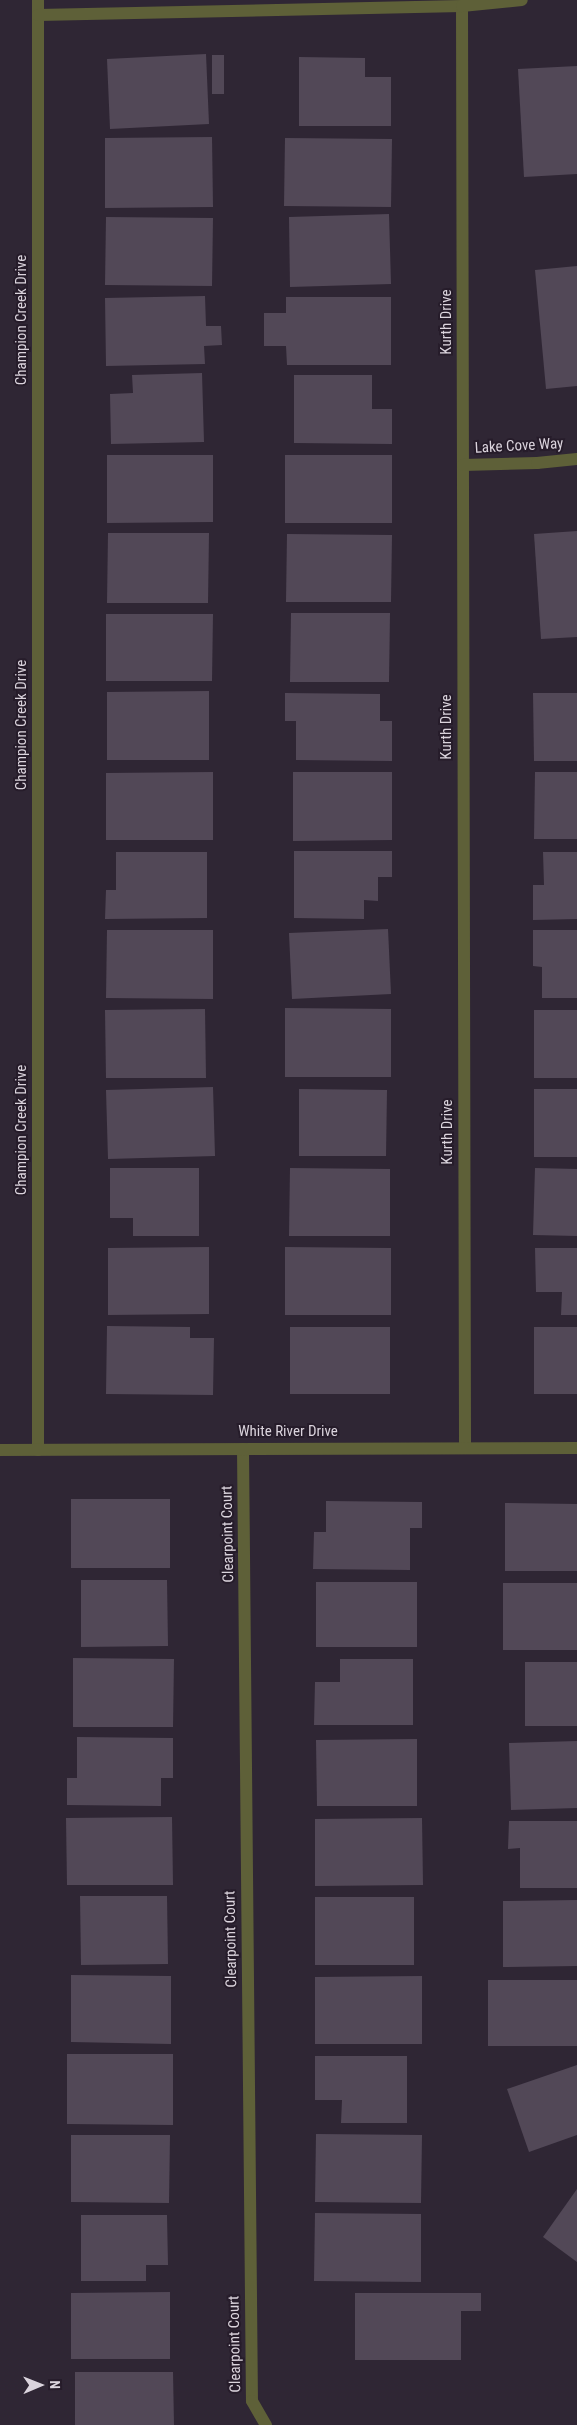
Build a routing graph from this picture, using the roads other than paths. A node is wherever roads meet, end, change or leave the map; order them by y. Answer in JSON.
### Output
{"nodes":[{"id":1,"x":38,"y":0,"type":"edge"},
{"id":2,"x":522,"y":0,"type":"edge"},
{"id":3,"x":462,"y":6,"type":"junction"},
{"id":4,"x":38,"y":15,"type":"junction"},
{"id":5,"x":577,"y":458,"type":"edge"},
{"id":6,"x":463,"y":465,"type":"junction"},
{"id":7,"x":465,"y":1448,"type":"junction"},
{"id":8,"x":577,"y":1448,"type":"edge"},
{"id":9,"x":243,"y":1449,"type":"junction"},
{"id":10,"x":0,"y":1450,"type":"edge"},
{"id":11,"x":38,"y":1450,"type":"junction"},
{"id":12,"x":266,"y":2425,"type":"edge"}],
"edges":[{"from":1,"to":4,"type":"street","name":"Champion Creek Drive"},
{"from":2,"to":3,"type":"street"},
{"from":3,"to":4,"type":"street"},
{"from":3,"to":6,"type":"street","name":"Kurth Drive"},
{"from":4,"to":11,"type":"street","name":"Champion Creek Drive"},
{"from":5,"to":6,"type":"street","name":"Lake Cove Way"},
{"from":6,"to":7,"type":"street","name":"Kurth Drive"},
{"from":7,"to":8,"type":"street","name":"White River Drive"},
{"from":7,"to":9,"type":"street","name":"White River Drive"},
{"from":9,"to":11,"type":"street","name":"White River Drive"},
{"from":9,"to":12,"type":"street","name":"Clearpoint Court"},
{"from":10,"to":11,"type":"street","name":"White River Drive"}]}
